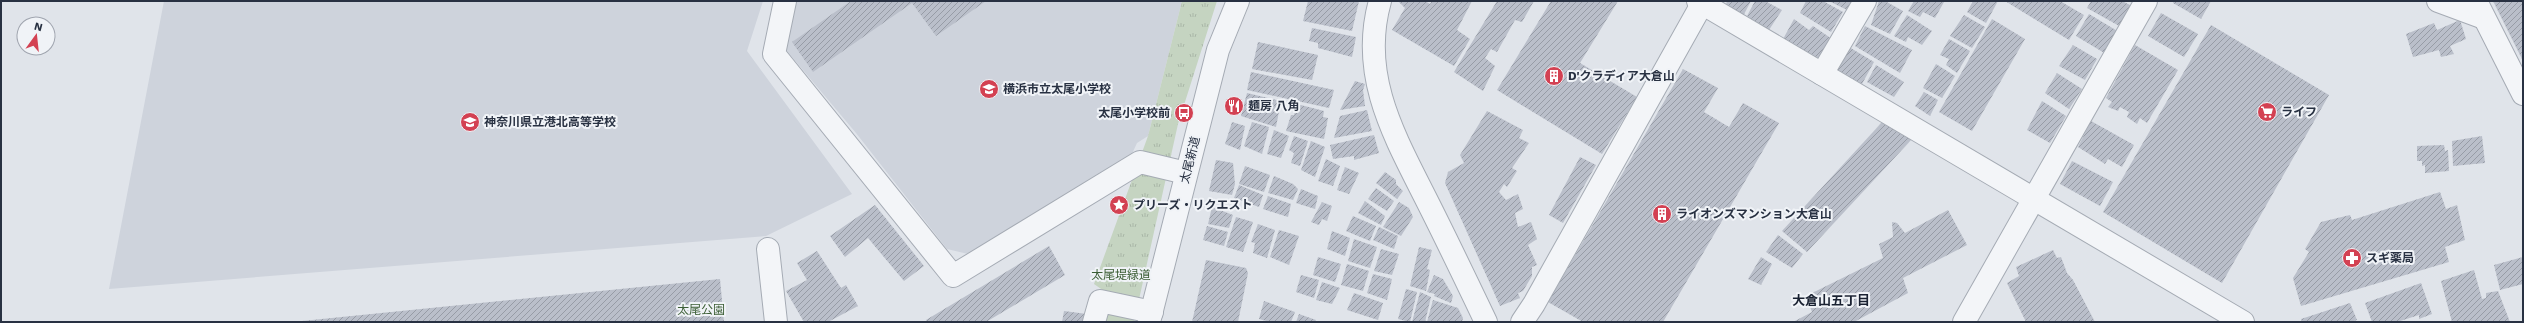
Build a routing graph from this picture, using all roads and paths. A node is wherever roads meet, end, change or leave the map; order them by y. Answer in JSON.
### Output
{"nodes":[{"id":1,"x":785,"y":1,"type":"edge"},
{"id":2,"x":1238,"y":1,"type":"edge"},
{"id":3,"x":1380,"y":1,"type":"edge"},
{"id":4,"x":1865,"y":1,"type":"edge"},
{"id":5,"x":2146,"y":1,"type":"edge"},
{"id":6,"x":2438,"y":1,"type":"edge"},
{"id":7,"x":1700,"y":2,"type":"edge"},
{"id":8,"x":2480,"y":9,"type":"edge"},
{"id":9,"x":1822,"y":74,"type":"junction"},
{"id":10,"x":2523,"y":94,"type":"edge"},
{"id":11,"x":1186,"y":173,"type":"junction"},
{"id":12,"x":2034,"y":197,"type":"junction"},
{"id":13,"x":768,"y":248,"type":"dead end"},
{"id":14,"x":1150,"y":317,"type":"edge"},
{"id":15,"x":776,"y":322,"type":"edge"},
{"id":16,"x":1094,"y":322,"type":"edge"},
{"id":17,"x":1486,"y":322,"type":"edge"},
{"id":18,"x":1522,"y":322,"type":"edge"},
{"id":19,"x":1964,"y":322,"type":"edge"},
{"id":20,"x":2244,"y":322,"type":"edge"}],
"edges":[{"from":1,"to":11,"type":"street"},
{"from":2,"to":11,"type":"street","name":"太尾新道"},
{"from":3,"to":17,"type":"street"},
{"from":4,"to":9,"type":"street"},
{"from":5,"to":12,"type":"street"},
{"from":6,"to":8,"type":"street"},
{"from":7,"to":9,"type":"street"},
{"from":7,"to":18,"type":"street"},
{"from":8,"to":10,"type":"street"},
{"from":9,"to":12,"type":"street"},
{"from":11,"to":14,"type":"street","name":"太尾新道"},
{"from":12,"to":19,"type":"street"},
{"from":12,"to":20,"type":"street"},
{"from":13,"to":15,"type":"street"},
{"from":14,"to":16,"type":"street"}]}
